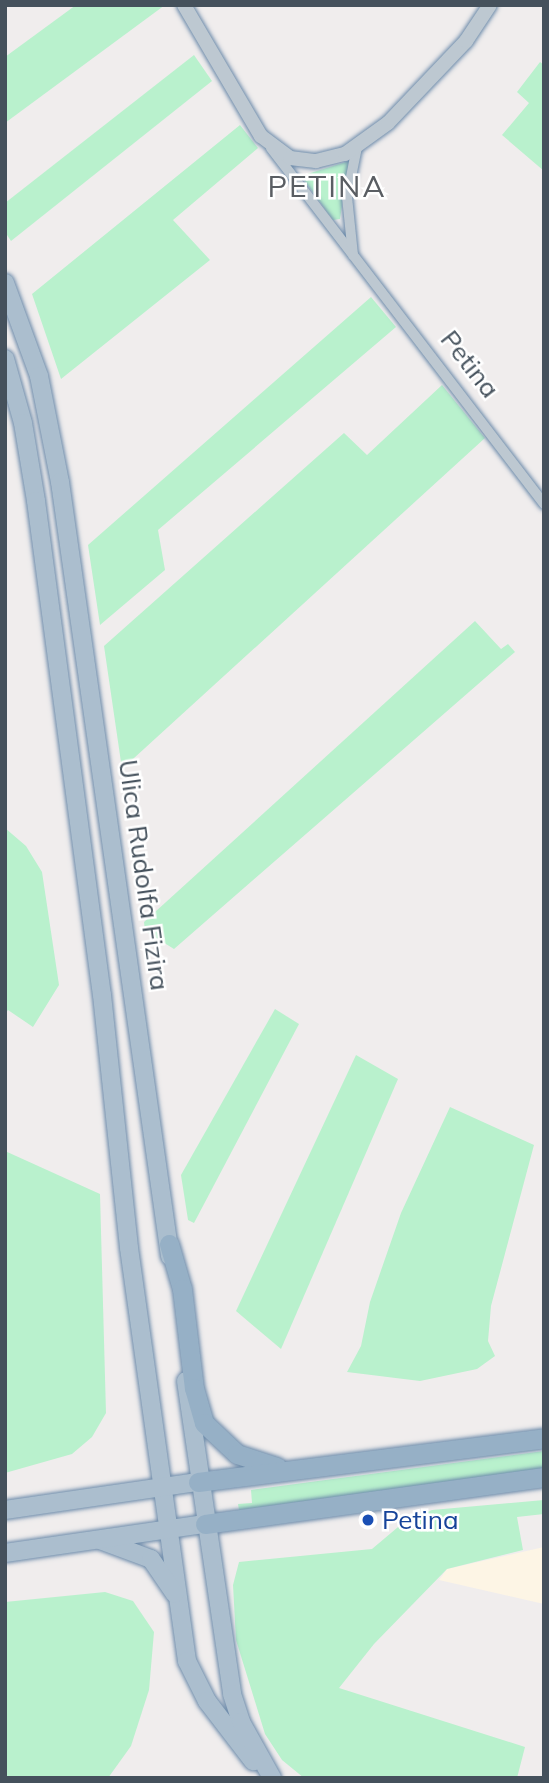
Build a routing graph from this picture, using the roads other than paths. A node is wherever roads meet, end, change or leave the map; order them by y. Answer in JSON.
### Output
{"nodes":[{"id":1,"x":184,"y":5,"type":"edge"},
{"id":2,"x":490,"y":5,"type":"edge"},
{"id":3,"x":269,"y":145,"type":"junction"},
{"id":4,"x":358,"y":147,"type":"junction"},
{"id":5,"x":354,"y":258,"type":"junction"},
{"id":6,"x":5,"y":283,"type":"edge"},
{"id":7,"x":5,"y":359,"type":"edge"},
{"id":8,"x":544,"y":504,"type":"edge"},
{"id":9,"x":169,"y":1244,"type":"junction"},
{"id":10,"x":544,"y":1438,"type":"edge"},
{"id":11,"x":292,"y":1470,"type":"junction"},
{"id":12,"x":544,"y":1477,"type":"edge"},
{"id":13,"x":198,"y":1482,"type":"junction"},
{"id":14,"x":164,"y":1487,"type":"junction"},
{"id":15,"x":5,"y":1510,"type":"edge"},
{"id":16,"x":205,"y":1524,"type":"junction"},
{"id":17,"x":170,"y":1529,"type":"junction"},
{"id":18,"x":96,"y":1539,"type":"junction"},
{"id":19,"x":5,"y":1553,"type":"edge"},
{"id":20,"x":181,"y":1606,"type":"junction"},
{"id":21,"x":271,"y":1778,"type":"edge"}],
"edges":[{"from":1,"to":3,"type":"street","name":"Petina"},
{"from":2,"to":4,"type":"street","name":"Petina"},
{"from":3,"to":4,"type":"street","name":"Petina"},
{"from":3,"to":5,"type":"street","name":"Petina"},
{"from":4,"to":5,"type":"street"},
{"from":5,"to":8,"type":"street","name":"Petina"},
{"from":6,"to":9,"type":"main road","name":"Ulica Rudolfa Fizira"},
{"from":7,"to":14,"type":"main road"},
{"from":9,"to":11,"type":"highway"},
{"from":9,"to":13,"type":"main road","name":"Ulica Rudolfa Fizira"},
{"from":10,"to":11,"type":"highway"},
{"from":11,"to":13,"type":"highway"},
{"from":12,"to":16,"type":"highway"},
{"from":13,"to":14,"type":"main road"},
{"from":13,"to":16,"type":"main road","name":"Ulica Rudolfa Fizira"},
{"from":14,"to":15,"type":"main road"},
{"from":14,"to":17,"type":"main road"},
{"from":16,"to":17,"type":"main road"},
{"from":16,"to":21,"type":"main road","name":"Ulica Rudolfa Fizira"},
{"from":17,"to":18,"type":"main road"},
{"from":17,"to":20,"type":"main road"},
{"from":18,"to":19,"type":"main road"},
{"from":18,"to":20,"type":"main road"},
{"from":20,"to":21,"type":"main road"}]}
